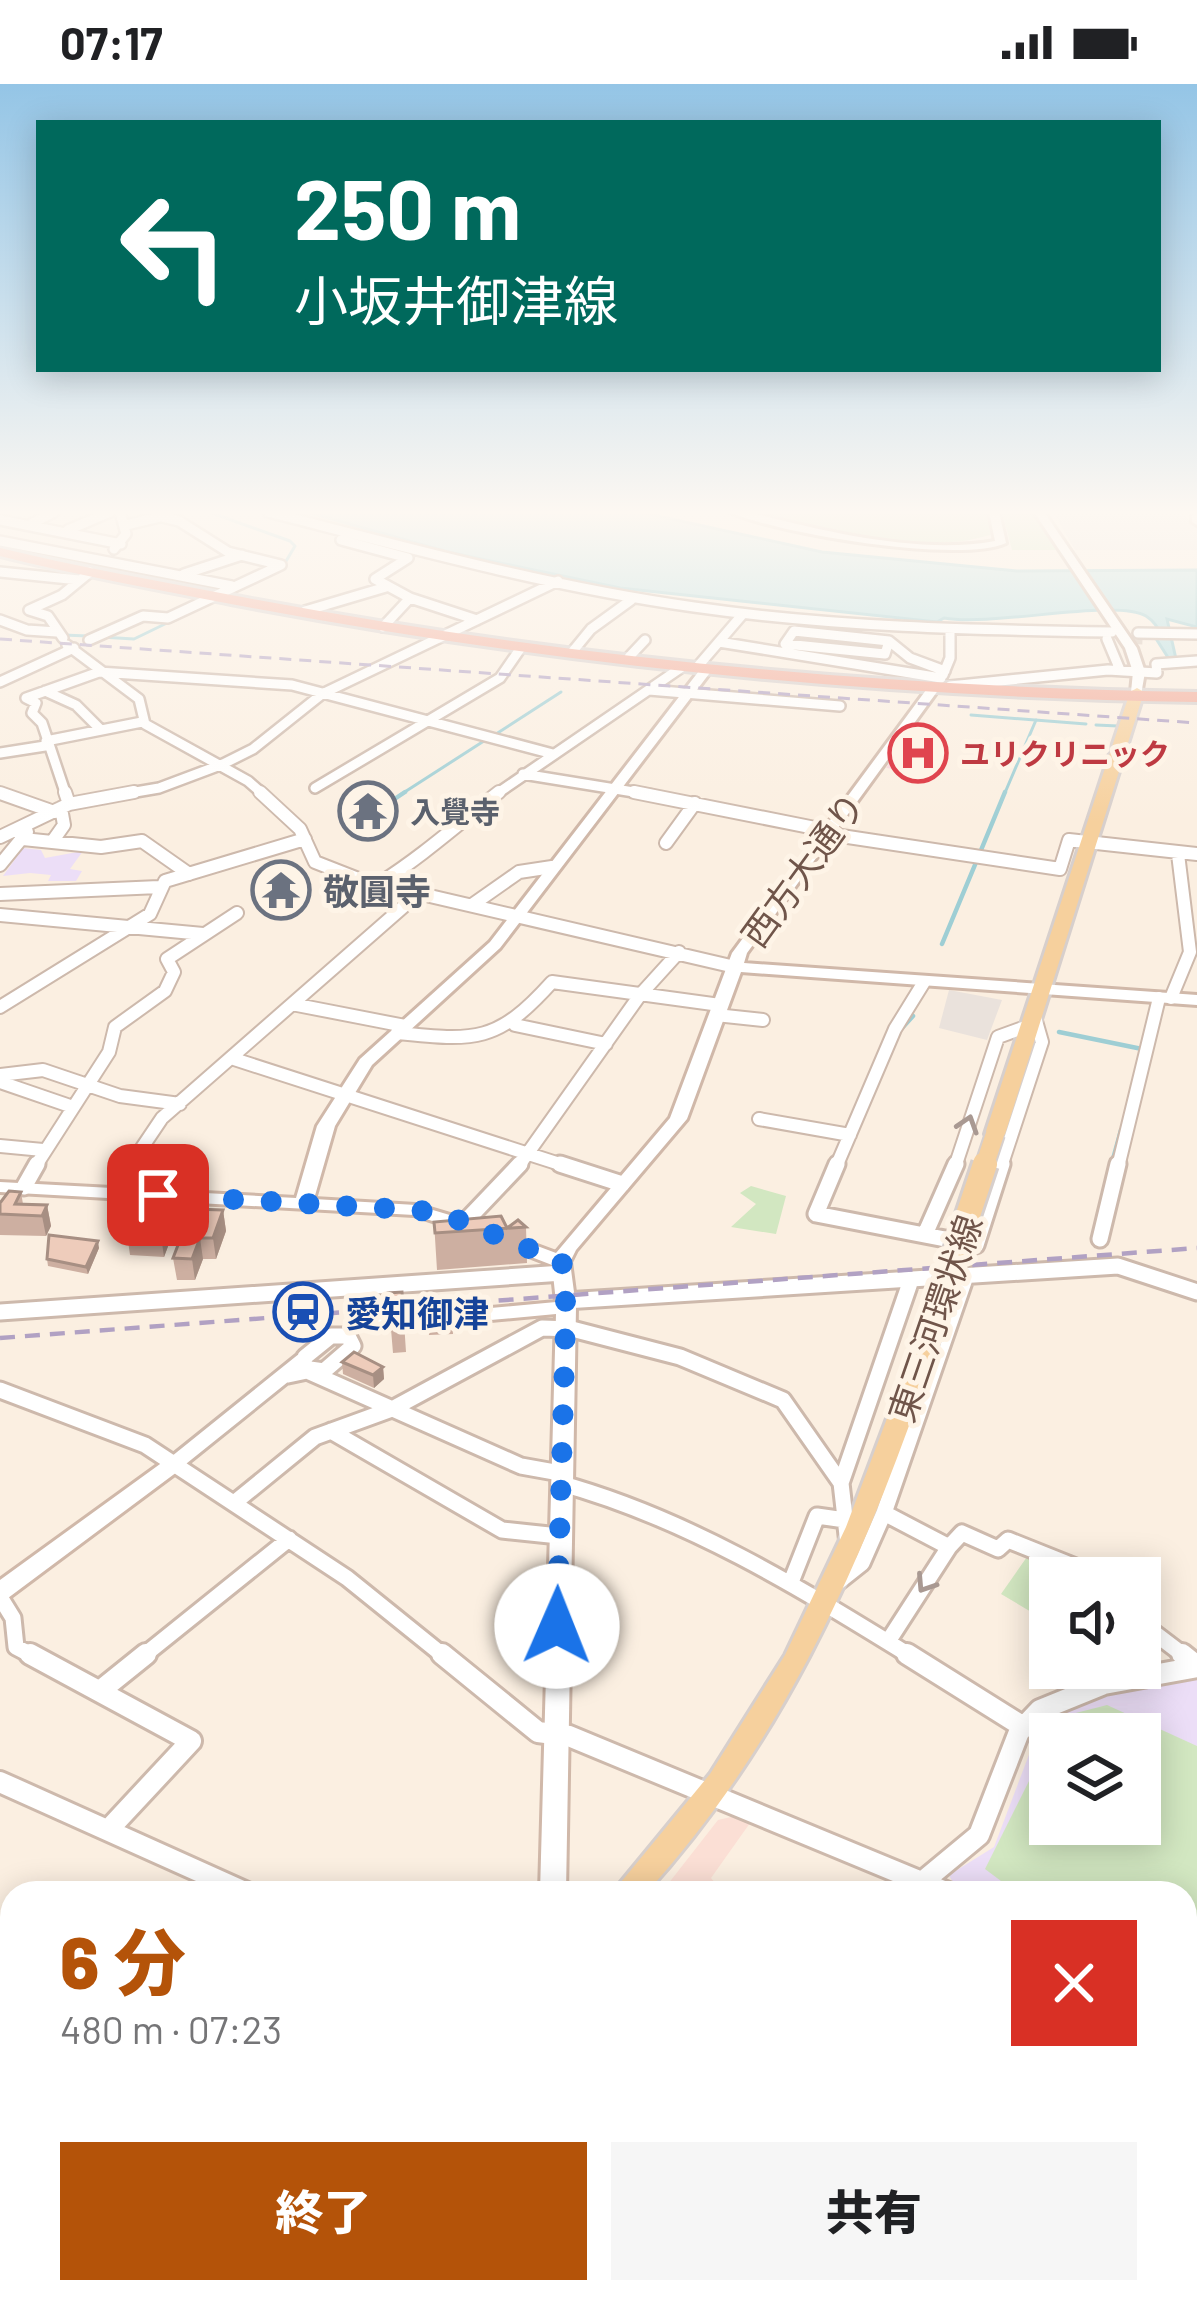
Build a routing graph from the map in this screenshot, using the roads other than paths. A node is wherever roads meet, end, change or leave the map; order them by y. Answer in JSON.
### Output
{"nodes":[{"id":1,"x":742,"y":615,"type":"dead end"},
{"id":2,"x":47,"y":616,"type":"edge"},
{"id":3,"x":174,"y":616,"type":"edge"},
{"id":4,"x":326,"y":616,"type":"edge"},
{"id":5,"x":332,"y":616,"type":"edge"},
{"id":6,"x":394,"y":616,"type":"edge"},
{"id":7,"x":463,"y":616,"type":"edge"},
{"id":8,"x":486,"y":616,"type":"edge"},
{"id":9,"x":610,"y":616,"type":"edge"},
{"id":10,"x":789,"y":616,"type":"edge"},
{"id":11,"x":1104,"y":616,"type":"edge"},
{"id":12,"x":0,"y":620,"type":"edge"},
{"id":13,"x":477,"y":620,"type":"junction"},
{"id":14,"x":383,"y":627,"type":"junction"},
{"id":15,"x":950,"y":630,"type":"junction"},
{"id":16,"x":1197,"y":634,"type":"edge"},
{"id":17,"x":1115,"y":635,"type":"junction"},
{"id":18,"x":446,"y":638,"type":"junction"},
{"id":19,"x":645,"y":640,"type":"dead end"},
{"id":20,"x":889,"y":640,"type":"junction"},
{"id":21,"x":71,"y":642,"type":"junction"},
{"id":22,"x":719,"y":642,"type":"junction"},
{"id":23,"x":520,"y":649,"type":"junction"},
{"id":24,"x":573,"y":651,"type":"junction"},
{"id":25,"x":824,"y":653,"type":"junction"},
{"id":26,"x":628,"y":657,"type":"junction"},
{"id":27,"x":1043,"y":658,"type":"dead end"},
{"id":28,"x":1197,"y":661,"type":"edge"},
{"id":29,"x":1156,"y":664,"type":"junction"},
{"id":30,"x":696,"y":667,"type":"junction"},
{"id":31,"x":1120,"y":670,"type":"junction"},
{"id":32,"x":99,"y":672,"type":"junction"},
{"id":33,"x":1139,"y":672,"type":"junction"},
{"id":34,"x":1045,"y":675,"type":"junction"},
{"id":35,"x":0,"y":682,"type":"edge"},
{"id":36,"x":935,"y":686,"type":"junction"},
{"id":37,"x":649,"y":690,"type":"junction"},
{"id":38,"x":46,"y":691,"type":"junction"},
{"id":39,"x":322,"y":694,"type":"junction"},
{"id":40,"x":688,"y":694,"type":"junction"},
{"id":41,"x":1136,"y":694,"type":"junction"},
{"id":42,"x":1197,"y":695,"type":"edge"},
{"id":43,"x":840,"y":706,"type":"dead end"},
{"id":44,"x":142,"y":722,"type":"junction"},
{"id":45,"x":428,"y":722,"type":"junction"},
{"id":46,"x":101,"y":730,"type":"junction"},
{"id":47,"x":46,"y":743,"type":"junction"},
{"id":48,"x":0,"y":753,"type":"edge"},
{"id":49,"x":553,"y":754,"type":"junction"},
{"id":50,"x":223,"y":764,"type":"junction"},
{"id":51,"x":523,"y":774,"type":"junction"},
{"id":52,"x":315,"y":788,"type":"dead end"},
{"id":53,"x":612,"y":790,"type":"junction"},
{"id":54,"x":0,"y":793,"type":"edge"},
{"id":55,"x":694,"y":803,"type":"junction"},
{"id":56,"x":61,"y":808,"type":"junction"},
{"id":57,"x":32,"y":822,"type":"junction"},
{"id":58,"x":829,"y":833,"type":"junction"},
{"id":59,"x":0,"y":837,"type":"edge"},
{"id":60,"x":23,"y":839,"type":"junction"},
{"id":61,"x":305,"y":839,"type":"junction"},
{"id":62,"x":52,"y":842,"type":"junction"},
{"id":63,"x":666,"y":843,"type":"dead end"},
{"id":64,"x":1092,"y":843,"type":"junction"},
{"id":65,"x":1178,"y":854,"type":"junction"},
{"id":66,"x":1197,"y":854,"type":"edge"},
{"id":67,"x":0,"y":865,"type":"edge"},
{"id":68,"x":552,"y":867,"type":"junction"},
{"id":69,"x":189,"y":874,"type":"junction"},
{"id":70,"x":380,"y":883,"type":"junction"},
{"id":71,"x":1192,"y":885,"type":"edge"},
{"id":72,"x":160,"y":887,"type":"junction"},
{"id":73,"x":419,"y":893,"type":"junction"},
{"id":74,"x":0,"y":894,"type":"edge"},
{"id":75,"x":472,"y":905,"type":"junction"},
{"id":76,"x":236,"y":913,"type":"dead end"},
{"id":77,"x":0,"y":915,"type":"edge"},
{"id":78,"x":515,"y":915,"type":"junction"},
{"id":79,"x":130,"y":927,"type":"junction"},
{"id":80,"x":202,"y":934,"type":"junction"},
{"id":81,"x":679,"y":952,"type":"junction"},
{"id":82,"x":735,"y":967,"type":"junction"},
{"id":83,"x":924,"y":982,"type":"junction"},
{"id":84,"x":1041,"y":991,"type":"junction"},
{"id":85,"x":640,"y":995,"type":"junction"},
{"id":86,"x":1165,"y":998,"type":"junction"},
{"id":87,"x":1197,"y":1000,"type":"edge"},
{"id":88,"x":297,"y":1005,"type":"junction"},
{"id":89,"x":0,"y":1006,"type":"edge"},
{"id":90,"x":718,"y":1010,"type":"junction"},
{"id":91,"x":1033,"y":1019,"type":"junction"},
{"id":92,"x":763,"y":1020,"type":"dead end"},
{"id":93,"x":515,"y":1025,"type":"junction"},
{"id":94,"x":401,"y":1029,"type":"junction"},
{"id":95,"x":606,"y":1044,"type":"junction"},
{"id":96,"x":235,"y":1059,"type":"junction"},
{"id":97,"x":0,"y":1078,"type":"edge"},
{"id":98,"x":82,"y":1088,"type":"junction"},
{"id":99,"x":346,"y":1095,"type":"junction"},
{"id":100,"x":179,"y":1104,"type":"junction"},
{"id":101,"x":70,"y":1106,"type":"junction"},
{"id":102,"x":759,"y":1119,"type":"dead end"},
{"id":103,"x":850,"y":1135,"type":"junction"},
{"id":104,"x":0,"y":1146,"type":"edge"},
{"id":105,"x":43,"y":1150,"type":"junction"},
{"id":106,"x":529,"y":1155,"type":"junction"},
{"id":107,"x":622,"y":1184,"type":"junction"},
{"id":108,"x":11,"y":1190,"type":"edge"},
{"id":109,"x":116,"y":1192,"type":"junction"},
{"id":110,"x":303,"y":1205,"type":"junction"},
{"id":111,"x":464,"y":1224,"type":"junction"},
{"id":112,"x":926,"y":1232,"type":"junction"},
{"id":113,"x":1100,"y":1239,"type":"dead end"},
{"id":114,"x":562,"y":1268,"type":"junction"},
{"id":115,"x":966,"y":1276,"type":"junction"},
{"id":116,"x":911,"y":1280,"type":"junction"},
{"id":117,"x":1197,"y":1292,"type":"edge"},
{"id":118,"x":0,"y":1312,"type":"edge"},
{"id":119,"x":565,"y":1312,"type":"junction"},
{"id":120,"x":360,"y":1332,"type":"junction"},
{"id":121,"x":314,"y":1369,"type":"junction"},
{"id":122,"x":0,"y":1390,"type":"edge"},
{"id":123,"x":392,"y":1409,"type":"junction"},
{"id":124,"x":331,"y":1431,"type":"junction"},
{"id":125,"x":174,"y":1464,"type":"junction"},
{"id":126,"x":560,"y":1478,"type":"junction"},
{"id":127,"x":841,"y":1484,"type":"junction"},
{"id":128,"x":234,"y":1503,"type":"junction"},
{"id":129,"x":884,"y":1514,"type":"junction"},
{"id":130,"x":845,"y":1520,"type":"junction"},
{"id":131,"x":559,"y":1536,"type":"junction"},
{"id":132,"x":290,"y":1539,"type":"junction"},
{"id":133,"x":949,"y":1546,"type":"junction"},
{"id":134,"x":849,"y":1555,"type":"junction"},
{"id":135,"x":1050,"y":1557,"type":"edge"},
{"id":136,"x":790,"y":1582,"type":"junction"},
{"id":137,"x":832,"y":1593,"type":"junction"},
{"id":138,"x":0,"y":1594,"type":"edge"},
{"id":139,"x":1161,"y":1638,"type":"edge"},
{"id":140,"x":889,"y":1640,"type":"junction"},
{"id":141,"x":1197,"y":1666,"type":"edge"},
{"id":142,"x":100,"y":1691,"type":"junction"},
{"id":143,"x":1022,"y":1726,"type":"junction"},
{"id":144,"x":555,"y":1734,"type":"junction"},
{"id":145,"x":0,"y":1781,"type":"edge"},
{"id":146,"x":708,"y":1793,"type":"junction"},
{"id":147,"x":110,"y":1828,"type":"junction"},
{"id":148,"x":222,"y":1881,"type":"edge"},
{"id":149,"x":553,"y":1881,"type":"edge"},
{"id":150,"x":637,"y":1881,"type":"edge"},
{"id":151,"x":902,"y":1881,"type":"edge"},
{"id":152,"x":920,"y":1881,"type":"edge"}],
"edges":[{"from":1,"to":22,"type":"street"},
{"from":2,"to":21,"type":"street"},
{"from":3,"to":21,"type":"street"},
{"from":4,"to":14,"type":"highway"},
{"from":5,"to":18,"type":"highway"},
{"from":6,"to":14,"type":"street"},
{"from":7,"to":13,"type":"street"},
{"from":8,"to":13,"type":"street"},
{"from":9,"to":24,"type":"street"},
{"from":10,"to":15,"type":"street"},
{"from":11,"to":17,"type":"street"},
{"from":12,"to":21,"type":"street"},
{"from":13,"to":18,"type":"street"},
{"from":14,"to":18,"type":"highway"},
{"from":15,"to":17,"type":"street"},
{"from":15,"to":36,"type":"street"},
{"from":16,"to":29,"type":"street"},
{"from":17,"to":31,"type":"street"},
{"from":17,"to":33,"type":"street"},
{"from":18,"to":23,"type":"highway"},
{"from":18,"to":24,"type":"highway"},
{"from":18,"to":39,"type":"street"},
{"from":19,"to":26,"type":"street"},
{"from":20,"to":25,"type":"street"},
{"from":20,"to":25,"type":"street"},
{"from":20,"to":36,"type":"street"},
{"from":21,"to":32,"type":"street"},
{"from":21,"to":35,"type":"street"},
{"from":22,"to":25,"type":"street"},
{"from":22,"to":30,"type":"street"},
{"from":23,"to":30,"type":"highway"},
{"from":23,"to":45,"type":"street"},
{"from":24,"to":26,"type":"highway"},
{"from":25,"to":36,"type":"street"},
{"from":26,"to":30,"type":"highway"},
{"from":27,"to":34,"type":"street"},
{"from":28,"to":29,"type":"street"},
{"from":29,"to":33,"type":"street"},
{"from":30,"to":36,"type":"highway"},
{"from":30,"to":37,"type":"street"},
{"from":30,"to":40,"type":"street"},
{"from":31,"to":33,"type":"street"},
{"from":31,"to":34,"type":"street"},
{"from":32,"to":38,"type":"street"},
{"from":32,"to":39,"type":"street"},
{"from":32,"to":44,"type":"street"},
{"from":33,"to":41,"type":"street"},
{"from":34,"to":36,"type":"street"},
{"from":36,"to":41,"type":"highway"},
{"from":36,"to":58,"type":"street","name":"西方大通り"},
{"from":37,"to":40,"type":"street"},
{"from":37,"to":49,"type":"street"},
{"from":38,"to":46,"type":"street"},
{"from":38,"to":47,"type":"street"},
{"from":39,"to":45,"type":"street"},
{"from":39,"to":50,"type":"street"},
{"from":40,"to":43,"type":"street"},
{"from":40,"to":53,"type":"street"},
{"from":41,"to":42,"type":"highway"},
{"from":41,"to":64,"type":"main road","name":"東三河環状線"},
{"from":44,"to":46,"type":"street"},
{"from":44,"to":50,"type":"street"},
{"from":45,"to":49,"type":"street"},
{"from":45,"to":52,"type":"street"},
{"from":46,"to":47,"type":"street"},
{"from":47,"to":48,"type":"street"},
{"from":47,"to":56,"type":"street"},
{"from":49,"to":51,"type":"street"},
{"from":50,"to":56,"type":"street"},
{"from":50,"to":61,"type":"street"},
{"from":51,"to":53,"type":"street"},
{"from":51,"to":70,"type":"street"},
{"from":53,"to":55,"type":"street"},
{"from":53,"to":68,"type":"street"},
{"from":54,"to":56,"type":"street"},
{"from":55,"to":58,"type":"street"},
{"from":55,"to":63,"type":"street"},
{"from":56,"to":57,"type":"street"},
{"from":56,"to":62,"type":"street"},
{"from":57,"to":59,"type":"street"},
{"from":57,"to":60,"type":"street"},
{"from":58,"to":64,"type":"street"},
{"from":58,"to":82,"type":"street","name":"西方大通り"},
{"from":60,"to":62,"type":"street"},
{"from":60,"to":67,"type":"street"},
{"from":61,"to":69,"type":"street"},
{"from":61,"to":70,"type":"street"},
{"from":62,"to":69,"type":"street"},
{"from":64,"to":65,"type":"street"},
{"from":64,"to":84,"type":"main road","name":"東三河環状線"},
{"from":65,"to":66,"type":"street"},
{"from":65,"to":71,"type":"street"},
{"from":68,"to":75,"type":"street"},
{"from":68,"to":78,"type":"street"},
{"from":69,"to":72,"type":"street"},
{"from":70,"to":73,"type":"street"},
{"from":71,"to":86,"type":"street"},
{"from":72,"to":74,"type":"street"},
{"from":72,"to":79,"type":"street"},
{"from":73,"to":75,"type":"street"},
{"from":73,"to":88,"type":"street"},
{"from":75,"to":78,"type":"street"},
{"from":76,"to":80,"type":"street"},
{"from":77,"to":79,"type":"street"},
{"from":78,"to":81,"type":"street"},
{"from":78,"to":94,"type":"street"},
{"from":79,"to":80,"type":"street"},
{"from":79,"to":89,"type":"street"},
{"from":80,"to":98,"type":"street"},
{"from":81,"to":82,"type":"street"},
{"from":81,"to":85,"type":"street"},
{"from":82,"to":83,"type":"street"},
{"from":82,"to":90,"type":"street","name":"西方大通り"},
{"from":83,"to":84,"type":"street"},
{"from":83,"to":103,"type":"street"},
{"from":84,"to":86,"type":"street"},
{"from":84,"to":91,"type":"main road","name":"東三河環状線"},
{"from":85,"to":90,"type":"street"},
{"from":85,"to":93,"type":"street"},
{"from":85,"to":95,"type":"street"},
{"from":86,"to":87,"type":"street"},
{"from":86,"to":113,"type":"street"},
{"from":88,"to":94,"type":"street"},
{"from":88,"to":96,"type":"street"},
{"from":90,"to":92,"type":"street"},
{"from":90,"to":107,"type":"street","name":"西方大通り"},
{"from":112,"to":91,"type":"street","one_way":true},
{"from":91,"to":112,"type":"street"},
{"from":91,"to":134,"type":"main road","name":"東三河環状線","bridge":true},
{"from":93,"to":94,"type":"street"},
{"from":93,"to":95,"type":"street"},
{"from":94,"to":99,"type":"street"},
{"from":95,"to":106,"type":"street"},
{"from":96,"to":99,"type":"street"},
{"from":96,"to":100,"type":"street"},
{"from":97,"to":98,"type":"street"},
{"from":97,"to":101,"type":"street"},
{"from":98,"to":100,"type":"street"},
{"from":98,"to":101,"type":"street"},
{"from":99,"to":106,"type":"street"},
{"from":99,"to":110,"type":"street"},
{"from":100,"to":109,"type":"street"},
{"from":101,"to":105,"type":"street"},
{"from":102,"to":103,"type":"street"},
{"from":103,"to":112,"type":"street"},
{"from":104,"to":105,"type":"street"},
{"from":105,"to":108,"type":"street"},
{"from":106,"to":107,"type":"street"},
{"from":106,"to":111,"type":"street"},
{"from":107,"to":114,"type":"street"},
{"from":108,"to":109,"type":"street"},
{"from":109,"to":110,"type":"street"},
{"from":110,"to":111,"type":"street"},
{"from":111,"to":114,"type":"street"},
{"from":114,"to":118,"type":"street"},
{"from":114,"to":119,"type":"street"},
{"from":115,"to":116,"type":"street"},
{"from":115,"to":117,"type":"street"},
{"from":115,"to":129,"type":"street"},
{"from":116,"to":119,"type":"street"},
{"from":116,"to":127,"type":"street"},
{"from":119,"to":120,"type":"street"},
{"from":119,"to":123,"type":"street"},
{"from":119,"to":126,"type":"street"},
{"from":119,"to":127,"type":"street"},
{"from":120,"to":121,"type":"street"},
{"from":120,"to":121,"type":"street"},
{"from":121,"to":123,"type":"street"},
{"from":121,"to":125,"type":"street"},
{"from":122,"to":125,"type":"street"},
{"from":123,"to":124,"type":"street"},
{"from":123,"to":126,"type":"street"},
{"from":124,"to":128,"type":"street"},
{"from":124,"to":131,"type":"street"},
{"from":125,"to":128,"type":"street"},
{"from":125,"to":138,"type":"street"},
{"from":126,"to":131,"type":"street"},
{"from":126,"to":136,"type":"street"},
{"from":127,"to":130,"type":"street"},
{"from":128,"to":132,"type":"street"},
{"from":129,"to":133,"type":"street"},
{"from":129,"to":137,"type":"street"},
{"from":130,"to":134,"type":"street"},
{"from":130,"to":136,"type":"street"},
{"from":131,"to":144,"type":"street"},
{"from":132,"to":142,"type":"street"},
{"from":132,"to":144,"type":"street"},
{"from":133,"to":135,"type":"street"},
{"from":133,"to":140,"type":"street","one_way":true},
{"from":134,"to":137,"type":"main road","name":"東三河環状線"},
{"from":136,"to":137,"type":"street"},
{"from":137,"to":140,"type":"street"},
{"from":137,"to":146,"type":"main road","name":"東三河環状線"},
{"from":138,"to":142,"type":"street"},
{"from":139,"to":141,"type":"street"},
{"from":140,"to":143,"type":"street"},
{"from":141,"to":143,"type":"street"},
{"from":142,"to":147,"type":"street"},
{"from":143,"to":152,"type":"street"},
{"from":144,"to":146,"type":"street"},
{"from":144,"to":149,"type":"street"},
{"from":145,"to":147,"type":"street"},
{"from":146,"to":150,"type":"main road","name":"東三河環状線"},
{"from":146,"to":151,"type":"street"},
{"from":147,"to":148,"type":"street"}]}
